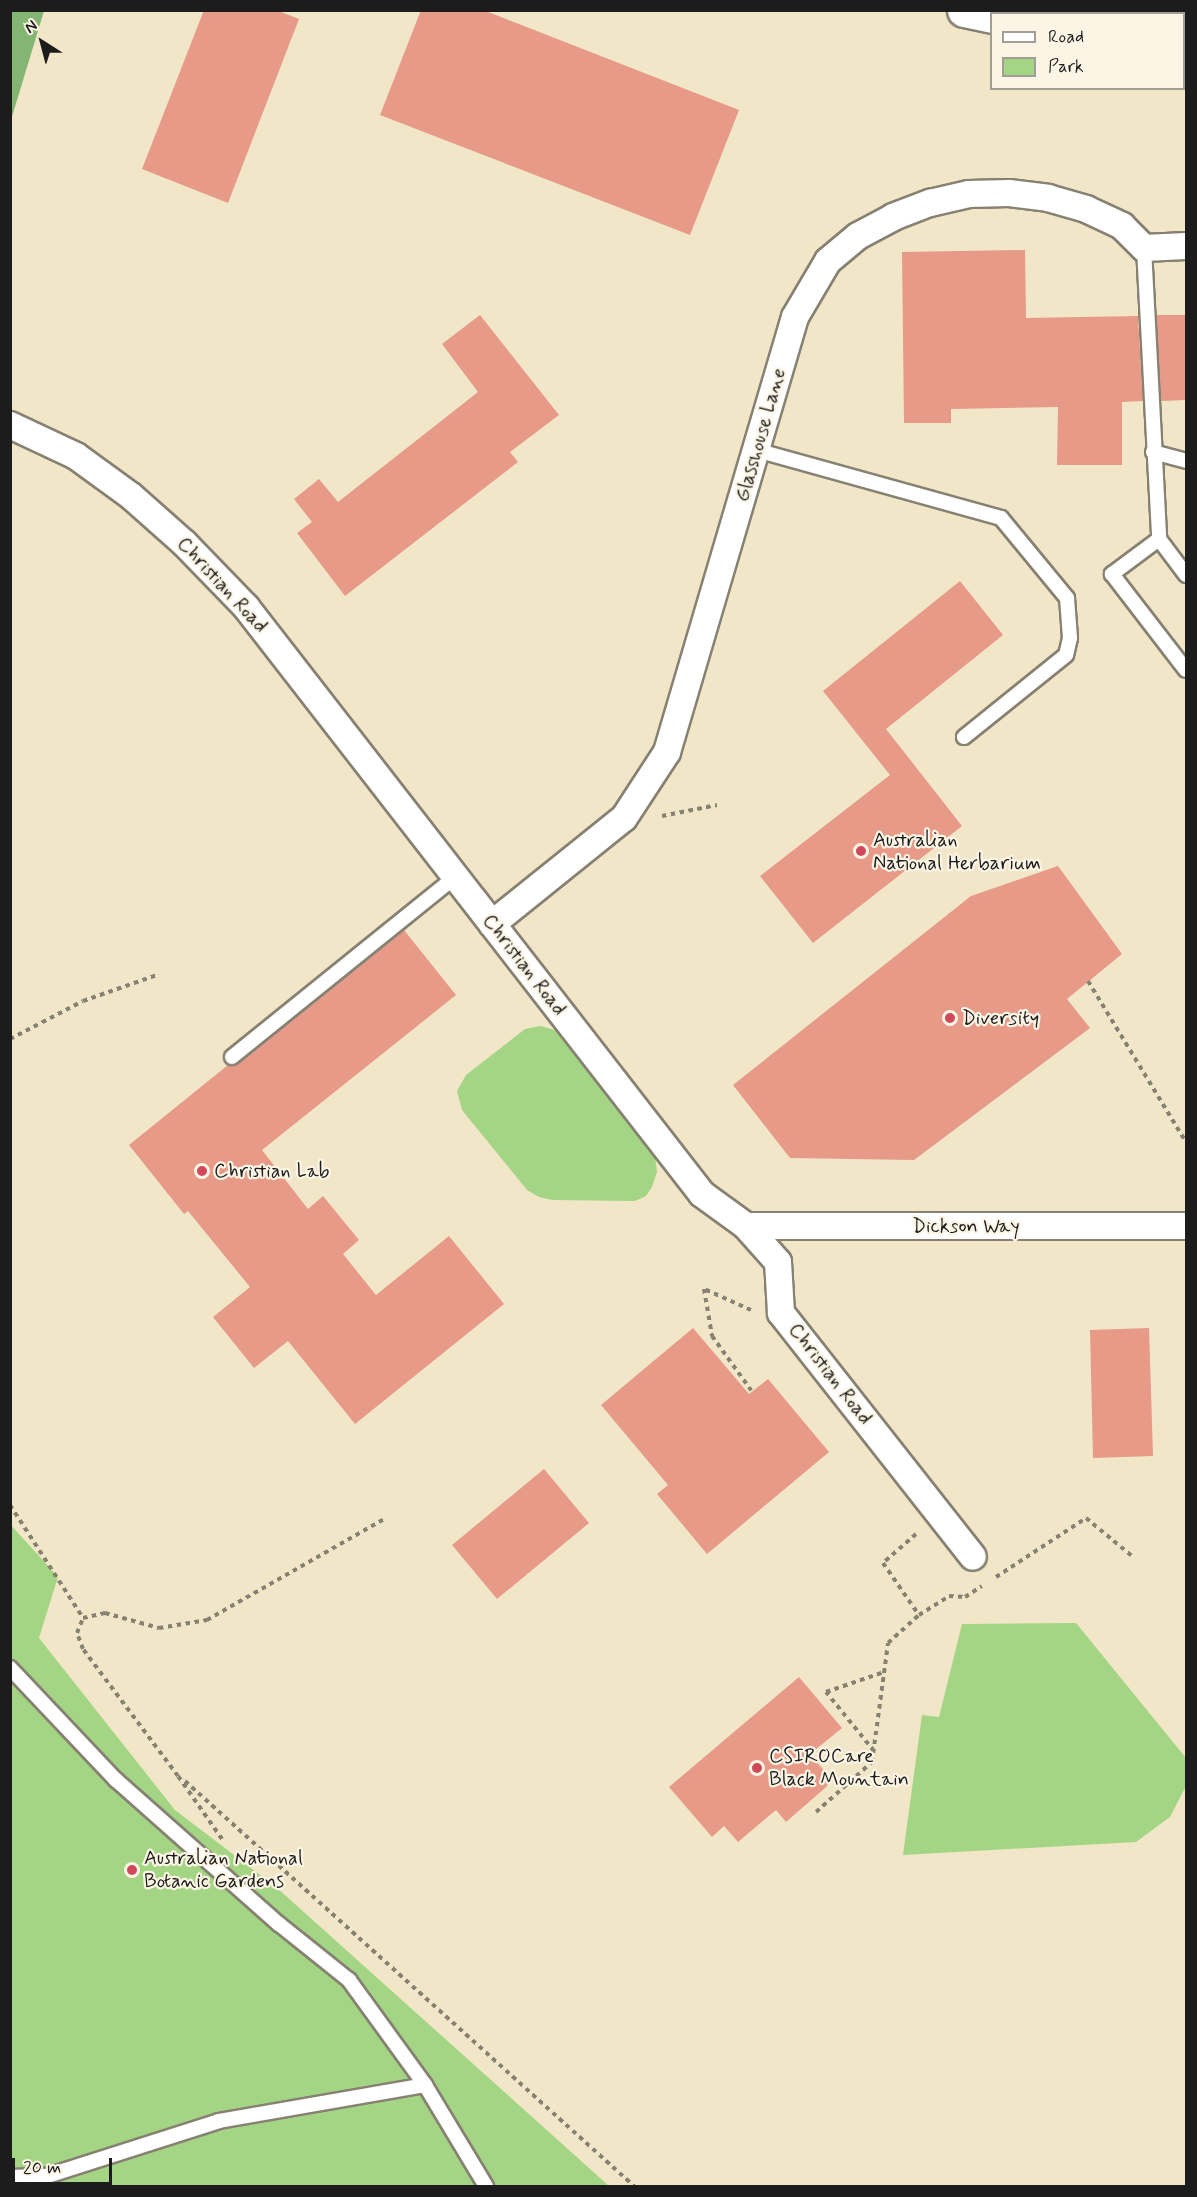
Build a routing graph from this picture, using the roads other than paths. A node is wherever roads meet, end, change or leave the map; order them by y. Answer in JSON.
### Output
{"nodes":[{"id":1,"x":964,"y":10,"type":"edge"},
{"id":2,"x":990,"y":16,"type":"edge"},
{"id":3,"x":1186,"y":246,"type":"edge"},
{"id":4,"x":1144,"y":248,"type":"junction"},
{"id":5,"x":10,"y":425,"type":"edge"},
{"id":6,"x":756,"y":450,"type":"junction"},
{"id":7,"x":1153,"y":452,"type":"junction"},
{"id":8,"x":1186,"y":461,"type":"edge"},
{"id":9,"x":1159,"y":538,"type":"junction"},
{"id":10,"x":1186,"y":575,"type":"edge"},
{"id":11,"x":1186,"y":670,"type":"edge"},
{"id":12,"x":964,"y":737,"type":"dead end"},
{"id":13,"x":454,"y":878,"type":"junction"},
{"id":14,"x":492,"y":924,"type":"junction"},
{"id":15,"x":232,"y":1057,"type":"dead end"},
{"id":16,"x":746,"y":1226,"type":"junction"},
{"id":17,"x":1186,"y":1226,"type":"edge"},
{"id":18,"x":973,"y":1557,"type":"dead end"},
{"id":19,"x":10,"y":1668,"type":"edge"},
{"id":20,"x":425,"y":2085,"type":"junction"},
{"id":21,"x":10,"y":2177,"type":"edge"},
{"id":22,"x":486,"y":2187,"type":"edge"}],
"edges":[{"from":1,"to":2,"type":"main road"},
{"from":3,"to":4,"type":"street"},
{"from":4,"to":6,"type":"street","name":"Glasshouse Lane"},
{"from":4,"to":7,"type":"lane"},
{"from":5,"to":13,"type":"street","name":"Christian Road"},
{"from":6,"to":12,"type":"lane"},
{"from":6,"to":14,"type":"street","name":"Glasshouse Lane"},
{"from":7,"to":8,"type":"lane"},
{"from":7,"to":9,"type":"lane"},
{"from":9,"to":10,"type":"lane"},
{"from":9,"to":11,"type":"lane"},
{"from":13,"to":14,"type":"street","name":"Christian Road"},
{"from":13,"to":15,"type":"lane"},
{"from":14,"to":16,"type":"street","name":"Christian Road"},
{"from":16,"to":17,"type":"street","name":"Dickson Way"},
{"from":16,"to":18,"type":"street","name":"Christian Road"},
{"from":19,"to":20,"type":"lane"},
{"from":20,"to":21,"type":"lane"},
{"from":20,"to":22,"type":"lane"}]}
